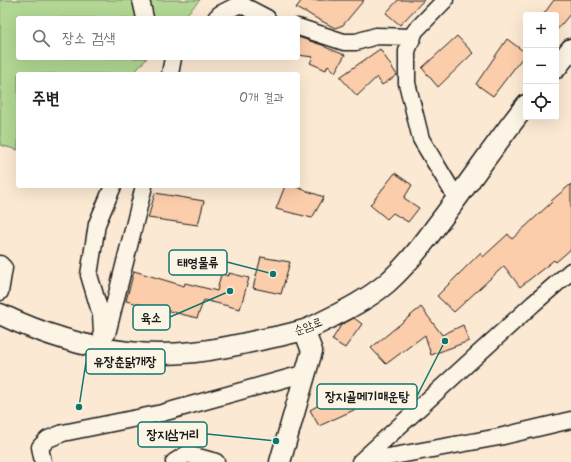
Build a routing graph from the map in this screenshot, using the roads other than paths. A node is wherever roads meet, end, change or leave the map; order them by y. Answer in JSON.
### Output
{"nodes":[{"id":1,"x":141,"y":0,"type":"edge"},
{"id":2,"x":445,"y":0,"type":"edge"},
{"id":3,"x":240,"y":2,"type":"edge"},
{"id":4,"x":145,"y":16,"type":"edge"},
{"id":5,"x":218,"y":16,"type":"edge"},
{"id":6,"x":264,"y":16,"type":"edge"},
{"id":7,"x":300,"y":28,"type":"edge"},
{"id":8,"x":413,"y":37,"type":"junction"},
{"id":9,"x":571,"y":49,"type":"edge"},
{"id":10,"x":173,"y":60,"type":"edge"},
{"id":11,"x":559,"y":64,"type":"edge"},
{"id":12,"x":170,"y":72,"type":"edge"},
{"id":13,"x":523,"y":109,"type":"edge"},
{"id":14,"x":112,"y":188,"type":"edge"},
{"id":15,"x":143,"y":188,"type":"edge"},
{"id":16,"x":457,"y":199,"type":"junction"},
{"id":17,"x":0,"y":264,"type":"edge"},
{"id":18,"x":571,"y":271,"type":"edge"},
{"id":19,"x":0,"y":292,"type":"edge"},
{"id":20,"x":0,"y":314,"type":"edge"},
{"id":21,"x":304,"y":330,"type":"junction"},
{"id":22,"x":103,"y":349,"type":"junction"},
{"id":23,"x":306,"y":373,"type":"junction"},
{"id":24,"x":571,"y":420,"type":"edge"},
{"id":25,"x":42,"y":462,"type":"edge"},
{"id":26,"x":174,"y":462,"type":"edge"},
{"id":27,"x":216,"y":462,"type":"edge"},
{"id":28,"x":280,"y":462,"type":"edge"},
{"id":29,"x":360,"y":462,"type":"edge"}],
"edges":[{"from":1,"to":4,"type":"street"},
{"from":2,"to":8,"type":"street"},
{"from":3,"to":5,"type":"street"},
{"from":3,"to":6,"type":"street"},
{"from":7,"to":8,"type":"street"},
{"from":8,"to":16,"type":"street"},
{"from":9,"to":11,"type":"street"},
{"from":10,"to":12,"type":"street"},
{"from":13,"to":16,"type":"street","name":"순암로"},
{"from":14,"to":22,"type":"street"},
{"from":15,"to":22,"type":"street"},
{"from":16,"to":21,"type":"street","name":"순암로"},
{"from":17,"to":19,"type":"street"},
{"from":18,"to":29,"type":"street"},
{"from":20,"to":22,"type":"street","name":"순암로"},
{"from":21,"to":22,"type":"street","name":"순암로"},
{"from":21,"to":23,"type":"street"},
{"from":23,"to":25,"type":"street"},
{"from":23,"to":28,"type":"street"},
{"from":24,"to":29,"type":"street"},
{"from":26,"to":27,"type":"street"}]}
